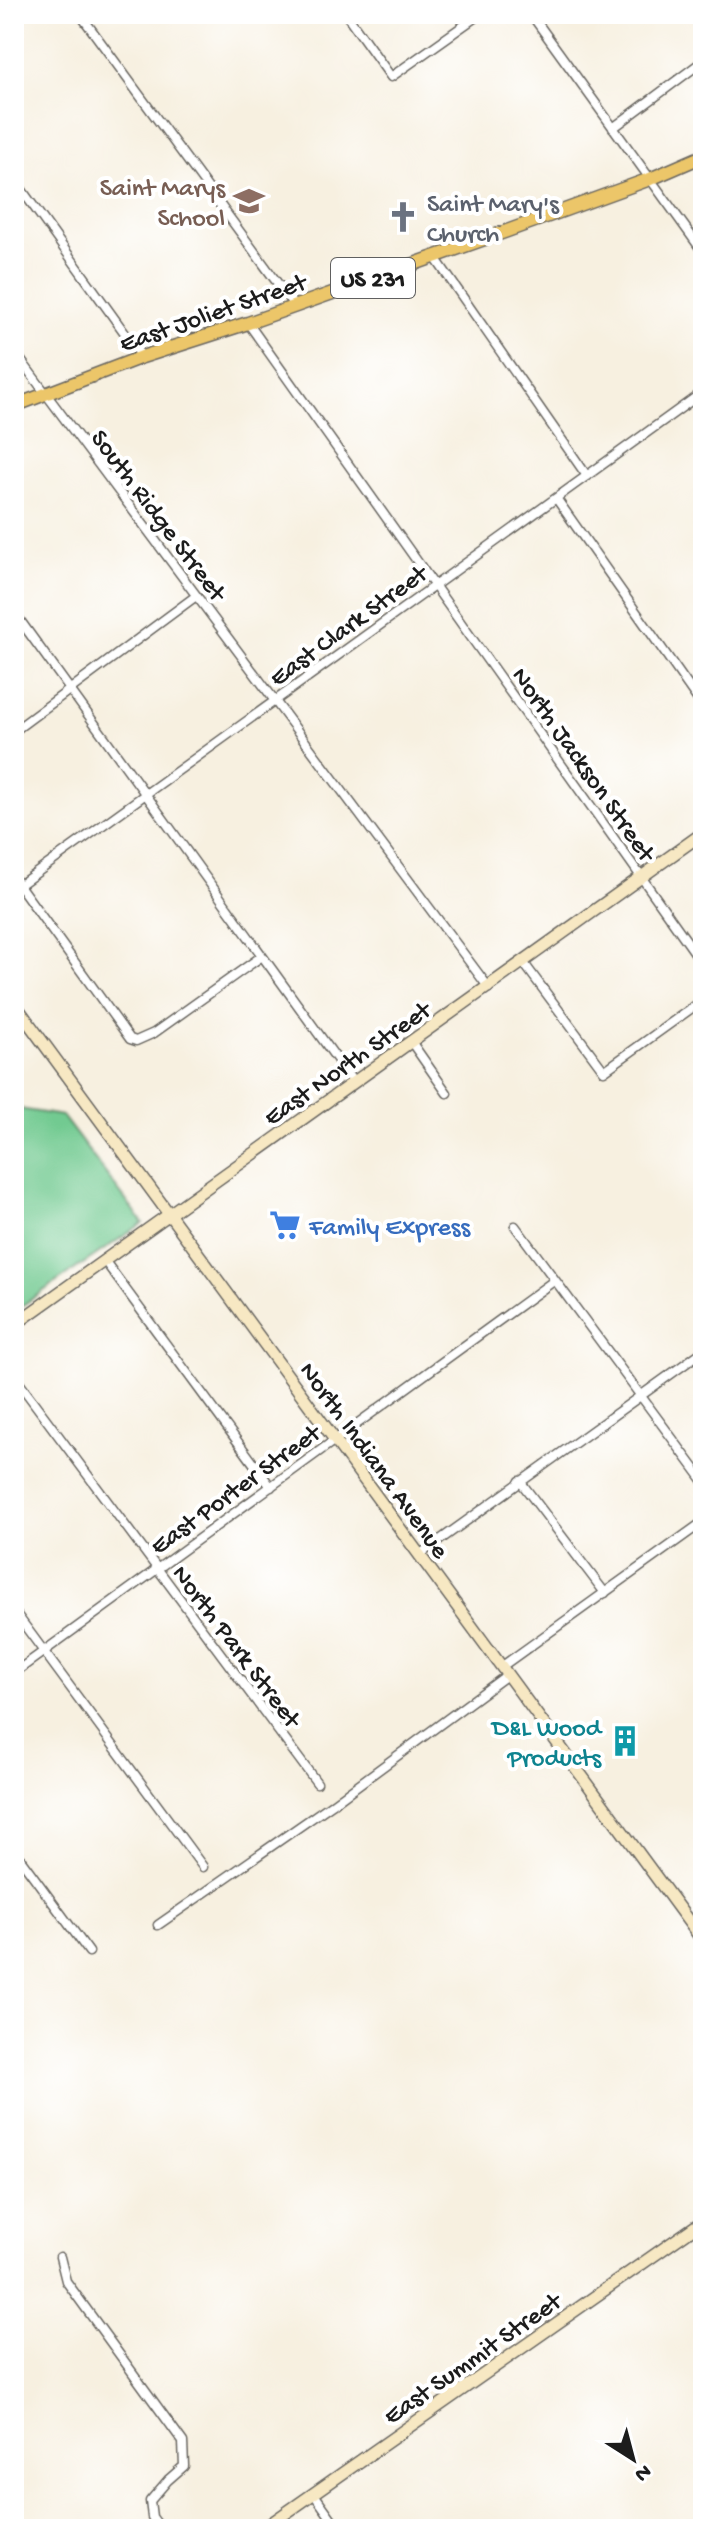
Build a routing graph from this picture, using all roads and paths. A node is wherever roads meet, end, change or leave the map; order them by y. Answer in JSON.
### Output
{"nodes":[{"id":1,"x":80,"y":14,"type":"edge"},
{"id":2,"x":346,"y":14,"type":"edge"},
{"id":3,"x":480,"y":14,"type":"edge"},
{"id":4,"x":531,"y":14,"type":"edge"},
{"id":5,"x":703,"y":61,"type":"edge"},
{"id":6,"x":613,"y":128,"type":"junction"},
{"id":7,"x":703,"y":156,"type":"edge"},
{"id":8,"x":14,"y":179,"type":"edge"},
{"id":9,"x":650,"y":179,"type":"junction"},
{"id":10,"x":703,"y":252,"type":"edge"},
{"id":11,"x":434,"y":256,"type":"junction"},
{"id":12,"x":295,"y":307,"type":"junction"},
{"id":13,"x":248,"y":323,"type":"junction"},
{"id":14,"x":14,"y":351,"type":"edge"},
{"id":15,"x":142,"y":357,"type":"junction"},
{"id":16,"x":703,"y":392,"type":"edge"},
{"id":17,"x":46,"y":394,"type":"junction"},
{"id":18,"x":14,"y":406,"type":"edge"},
{"id":19,"x":587,"y":476,"type":"junction"},
{"id":20,"x":556,"y":498,"type":"junction"},
{"id":21,"x":435,"y":586,"type":"junction"},
{"id":22,"x":196,"y":596,"type":"junction"},
{"id":23,"x":14,"y":612,"type":"edge"},
{"id":24,"x":70,"y":690,"type":"junction"},
{"id":25,"x":275,"y":701,"type":"junction"},
{"id":26,"x":703,"y":707,"type":"edge"},
{"id":27,"x":14,"y":731,"type":"edge"},
{"id":28,"x":146,"y":794,"type":"junction"},
{"id":29,"x":703,"y":833,"type":"edge"},
{"id":30,"x":642,"y":876,"type":"junction"},
{"id":31,"x":16,"y":884,"type":"edge"},
{"id":32,"x":262,"y":956,"type":"junction"},
{"id":33,"x":523,"y":962,"type":"junction"},
{"id":34,"x":703,"y":964,"type":"edge"},
{"id":35,"x":489,"y":988,"type":"junction"},
{"id":36,"x":703,"y":1000,"type":"edge"},
{"id":37,"x":14,"y":1003,"type":"edge"},
{"id":38,"x":412,"y":1043,"type":"junction"},
{"id":39,"x":354,"y":1083,"type":"junction"},
{"id":40,"x":447,"y":1093,"type":"dead end"},
{"id":41,"x":168,"y":1215,"type":"junction"},
{"id":42,"x":515,"y":1226,"type":"dead end"},
{"id":43,"x":104,"y":1260,"type":"junction"},
{"id":44,"x":555,"y":1280,"type":"junction"},
{"id":45,"x":14,"y":1325,"type":"edge"},
{"id":46,"x":703,"y":1351,"type":"edge"},
{"id":47,"x":14,"y":1376,"type":"edge"},
{"id":48,"x":640,"y":1393,"type":"junction"},
{"id":49,"x":334,"y":1440,"type":"junction"},
{"id":50,"x":703,"y":1480,"type":"edge"},
{"id":51,"x":520,"y":1481,"type":"junction"},
{"id":52,"x":271,"y":1487,"type":"junction"},
{"id":53,"x":703,"y":1522,"type":"edge"},
{"id":54,"x":419,"y":1555,"type":"junction"},
{"id":55,"x":156,"y":1570,"type":"junction"},
{"id":56,"x":605,"y":1593,"type":"junction"},
{"id":57,"x":14,"y":1611,"type":"edge"},
{"id":58,"x":44,"y":1652,"type":"junction"},
{"id":59,"x":504,"y":1671,"type":"junction"},
{"id":60,"x":14,"y":1673,"type":"edge"},
{"id":61,"x":317,"y":1783,"type":"dead end"},
{"id":62,"x":14,"y":1850,"type":"edge"},
{"id":63,"x":203,"y":1867,"type":"dead end"},
{"id":64,"x":158,"y":1925,"type":"dead end"},
{"id":65,"x":703,"y":1941,"type":"edge"},
{"id":66,"x":89,"y":1952,"type":"dead end"},
{"id":67,"x":703,"y":2221,"type":"edge"},
{"id":68,"x":60,"y":2257,"type":"dead end"},
{"id":69,"x":314,"y":2494,"type":"junction"},
{"id":70,"x":161,"y":2529,"type":"edge"},
{"id":71,"x":263,"y":2529,"type":"edge"},
{"id":72,"x":339,"y":2529,"type":"edge"}],
"edges":[{"from":1,"to":12,"type":"street"},
{"from":2,"to":3,"type":"street"},
{"from":4,"to":6,"type":"street"},
{"from":5,"to":6,"type":"street"},
{"from":6,"to":9,"type":"street"},
{"from":7,"to":9,"type":"main road","number":"US 231"},
{"from":8,"to":15,"type":"street"},
{"from":9,"to":10,"type":"street"},
{"from":9,"to":11,"type":"main road","name":"East Joliet Street","number":"US 231"},
{"from":11,"to":12,"type":"main road","name":"East Joliet Street","number":"US 231"},
{"from":11,"to":19,"type":"street"},
{"from":12,"to":13,"type":"main road","name":"East Joliet Street","number":"US 231"},
{"from":13,"to":15,"type":"main road","name":"East Joliet Street","number":"US 231"},
{"from":13,"to":21,"type":"street","name":"North Jackson Street"},
{"from":14,"to":17,"type":"street","name":"South Ridge Street"},
{"from":15,"to":17,"type":"main road","name":"East Joliet Street","number":"US 231"},
{"from":16,"to":19,"type":"street","name":"East Clark Street"},
{"from":17,"to":18,"type":"main road","name":"East Joliet Street","number":"US 231"},
{"from":17,"to":22,"type":"street","name":"South Ridge Street"},
{"from":19,"to":20,"type":"street","name":"East Clark Street"},
{"from":20,"to":21,"type":"street","name":"East Clark Street"},
{"from":20,"to":26,"type":"street"},
{"from":21,"to":25,"type":"street","name":"East Clark Street"},
{"from":21,"to":30,"type":"street","name":"North Jackson Street"},
{"from":22,"to":24,"type":"street"},
{"from":22,"to":25,"type":"street","name":"South Ridge Street"},
{"from":23,"to":24,"type":"street"},
{"from":24,"to":27,"type":"street"},
{"from":24,"to":28,"type":"street"},
{"from":25,"to":28,"type":"street","name":"East Clark Street"},
{"from":25,"to":35,"type":"street","name":"South Ridge Street"},
{"from":28,"to":31,"type":"street","name":"East Clark Street"},
{"from":28,"to":32,"type":"street"},
{"from":29,"to":30,"type":"street","name":"East North Street"},
{"from":30,"to":33,"type":"street","name":"East North Street"},
{"from":30,"to":34,"type":"street","name":"North Jackson Street"},
{"from":31,"to":32,"type":"street"},
{"from":32,"to":39,"type":"street"},
{"from":33,"to":35,"type":"street","name":"East North Street"},
{"from":33,"to":36,"type":"street"},
{"from":35,"to":38,"type":"street","name":"East North Street"},
{"from":37,"to":41,"type":"street","name":"North Indiana Avenue"},
{"from":38,"to":39,"type":"street","name":"East North Street"},
{"from":38,"to":40,"type":"street"},
{"from":39,"to":41,"type":"street","name":"East North Street"},
{"from":41,"to":43,"type":"street","name":"East North Street"},
{"from":41,"to":49,"type":"street","name":"North Indiana Avenue"},
{"from":42,"to":44,"type":"street"},
{"from":43,"to":45,"type":"street","name":"East North Street"},
{"from":43,"to":52,"type":"street"},
{"from":44,"to":48,"type":"street"},
{"from":44,"to":49,"type":"street","name":"East Porter Street"},
{"from":46,"to":48,"type":"street"},
{"from":47,"to":55,"type":"street","name":"North Park Street"},
{"from":48,"to":50,"type":"street"},
{"from":48,"to":51,"type":"street"},
{"from":49,"to":52,"type":"street","name":"East Porter Street"},
{"from":49,"to":54,"type":"street","name":"North Indiana Avenue"},
{"from":51,"to":54,"type":"street"},
{"from":51,"to":56,"type":"street"},
{"from":52,"to":55,"type":"street","name":"East Porter Street"},
{"from":53,"to":56,"type":"street"},
{"from":54,"to":59,"type":"street","name":"North Indiana Avenue"},
{"from":55,"to":58,"type":"street","name":"East Porter Street"},
{"from":55,"to":61,"type":"street","name":"North Park Street"},
{"from":56,"to":59,"type":"street"},
{"from":57,"to":58,"type":"street"},
{"from":58,"to":60,"type":"street","name":"East Porter Street"},
{"from":58,"to":63,"type":"street"},
{"from":59,"to":64,"type":"street"},
{"from":59,"to":65,"type":"street","name":"North Indiana Avenue"},
{"from":62,"to":66,"type":"street"},
{"from":67,"to":69,"type":"street","name":"East Summit Street"},
{"from":68,"to":70,"type":"street"},
{"from":69,"to":71,"type":"street","name":"East Summit Street"},
{"from":69,"to":72,"type":"street"}]}
